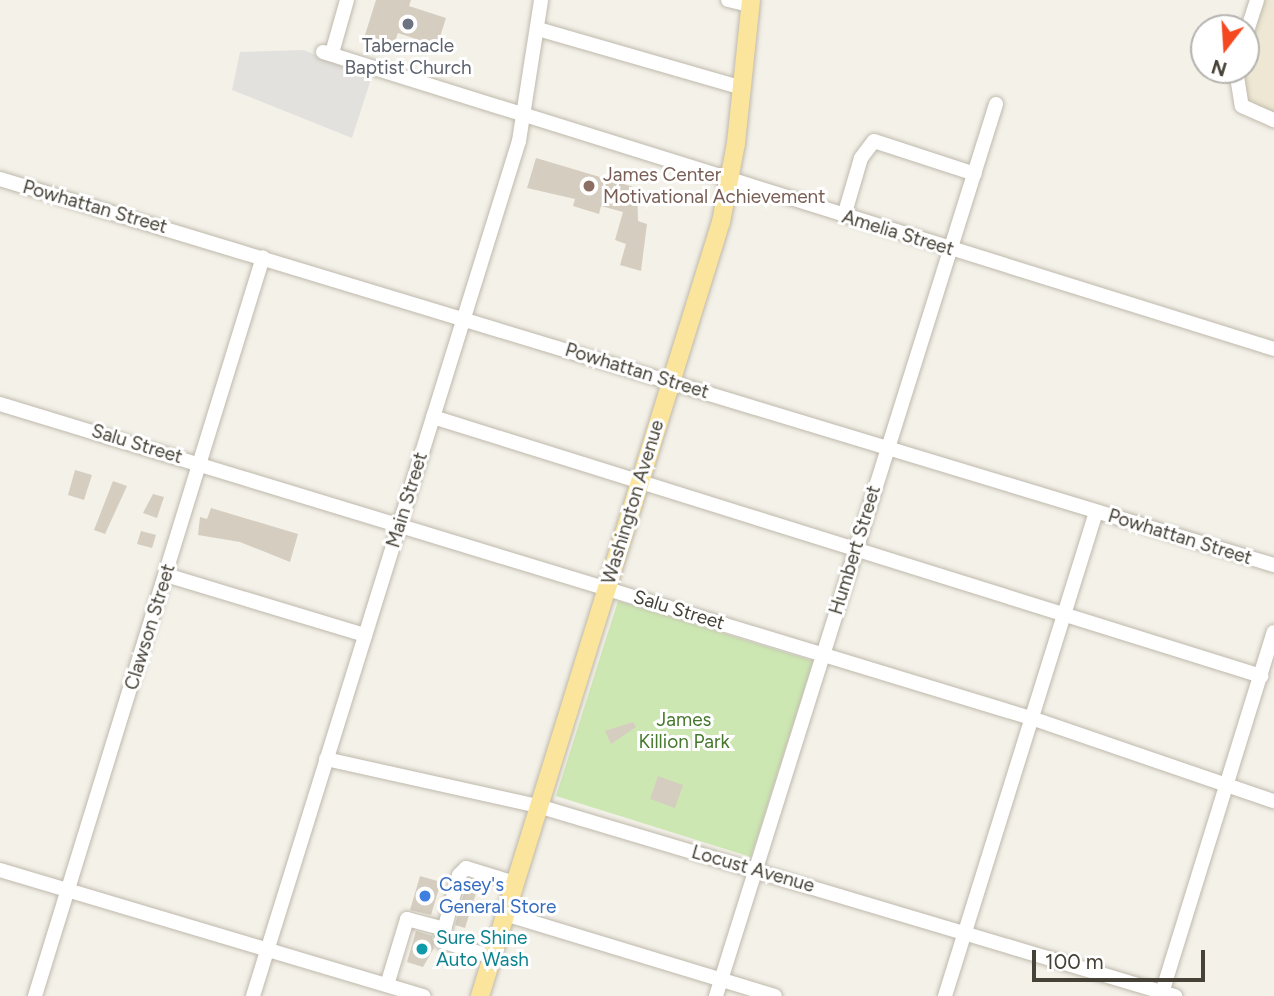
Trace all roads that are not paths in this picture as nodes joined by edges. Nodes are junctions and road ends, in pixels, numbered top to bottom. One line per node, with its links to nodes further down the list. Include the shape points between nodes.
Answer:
1 (347, 0): 9 (street, Amelia Street, via 328,52)
2 (541, 0): 5 (street, Main Street)
3 (728, 0): 4 (street)
4 (750, 3): 7 (main road, Washington Avenue)
5 (538, 29): 7 (street); 9 (street, Main Street)
6 (1237, 84): 10 (street, via 1239,102)
7 (743, 88): 13 (main road, Washington Avenue)
8 (996, 104): 11 (street, Humbert Street)
9 (525, 119): 13 (street, Amelia Street); 17 (street, Main Street)
10 (1274, 120)
11 (975, 174): 14 (street, via 874,141 860,158); 15 (street, Humbert Street)
12 (0, 179): 16 (street, Powhattan Street)
13 (730, 181): 14 (street, Amelia Street); 19 (main road, Washington Avenue)
14 (844, 216): 15 (street, Amelia Street)
15 (951, 249): 18 (street, Amelia Street); 22 (street, Humbert Street)
16 (263, 257): 17 (street, Powhattan Street); 23 (street, Clawson Street)
17 (464, 319): 19 (street, Powhattan Street); 21 (street, Main Street)
18 (1274, 349)
19 (671, 381): 22 (street, Powhattan Street); 24 (main road, Washington Avenue)
20 (0, 404): 23 (street, Salu Street)
21 (433, 417): 24 (street); 26 (street, Main Street)
22 (888, 446): 25 (street, Powhattan Street); 27 (street, Humbert Street)
23 (200, 464): 26 (street, Salu Street); 29 (street, Clawson Street)
24 (640, 480): 27 (street); 30 (main road, Washington Avenue)
25 (1096, 512): 28 (street, Powhattan Street); 31 (street)
26 (400, 525): 30 (street, Salu Street); 33 (street, Main Street)
27 (857, 545): 31 (street); 34 (street, Humbert Street)
28 (1274, 565)
29 (166, 575): 33 (street); 44 (street, Clawson Street)
30 (606, 588): 34 (street, Salu Street); 40 (main road, Washington Avenue)
31 (1065, 611): 35 (street); 36 (street)
32 (1274, 632): 35 (street)
33 (365, 635): 37 (street, Main Street)
34 (823, 654): 36 (street, Salu Street); 41 (street, Humbert Street)
35 (1261, 676): 38 (street)
36 (1031, 718): 38 (street, Salu Street); 47 (street)
37 (326, 759): 40 (street, Locust Avenue); 48 (street, Main Street)
38 (1228, 782): 39 (street, Salu Street); 52 (street)
39 (1274, 802)
40 (538, 806): 41 (street, Locust Avenue); 43 (main road, Washington Avenue)
41 (755, 869): 47 (street, Locust Avenue); 50 (street, Humbert Street)
42 (0, 870): 44 (street)
43 (515, 883): 45 (main road, Washington Avenue); 46 (street, via 466,868)
44 (69, 888): 48 (street); 53 (street, Clawson Street)
45 (505, 914): 49 (main road, Washington Avenue); 50 (street)
46 (445, 929): 49 (street, via 441,941); 51 (street, via 407,919)
47 (964, 932): 52 (street, Locust Avenue); 59 (street)
48 (267, 950): 51 (street); 54 (street, Main Street)
49 (492, 957): 56 (main road, Washington Avenue)
50 (721, 980): 57 (street, Humbert Street); 58 (street)
51 (387, 985): 55 (street)
52 (1166, 995)
53 (34, 996)
54 (253, 996)
55 (424, 996)
56 (480, 996)
57 (716, 996)
58 (775, 996)
59 (945, 996)

